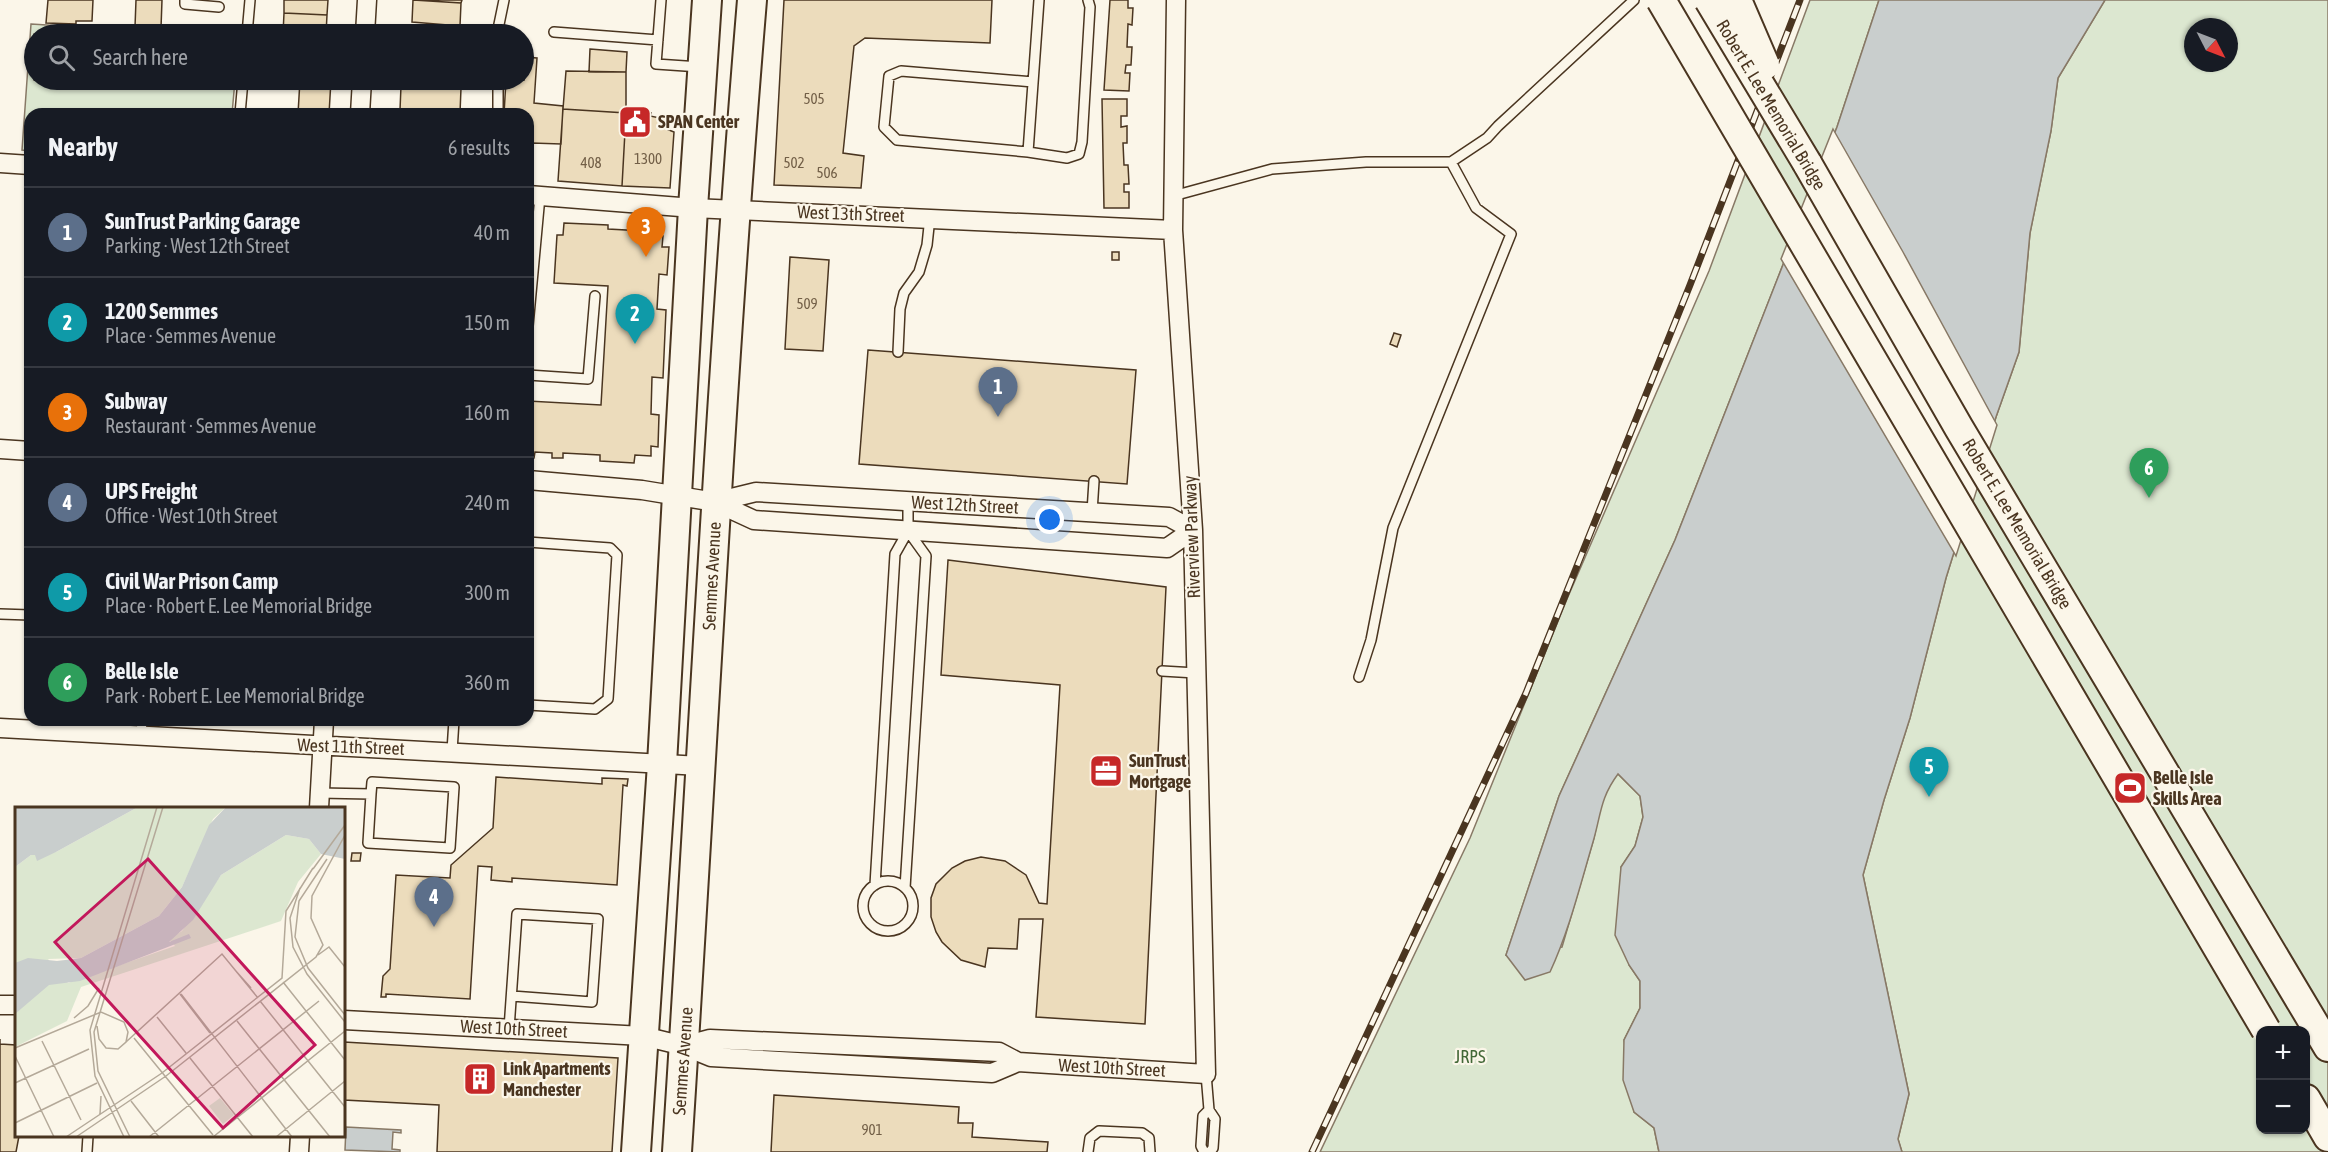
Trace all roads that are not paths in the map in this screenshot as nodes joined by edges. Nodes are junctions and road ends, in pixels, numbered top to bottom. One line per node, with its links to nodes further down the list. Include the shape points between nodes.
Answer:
1 (185, 0): 15 (lane, via 185,4)
2 (250, 0): 16 (lane)
3 (367, 0): 17 (street)
4 (504, 0): 18 (lane)
5 (661, 0): 20 (lane)
6 (707, 0): 21 (main road)
7 (752, 0): 37 (main road, Semmes Avenue)
8 (1039, 0): 22 (lane)
9 (1088, 0): 29 (lane, via 1079,154 1067,158)
10 (1176, 0): 35 (street, Riverview Parkway)
11 (1634, 0): 30 (lane, via 1487,138)
12 (1661, 0): 74 (main road, bridge)
13 (1708, 0): 31 (main road, Robert E. Lee Memorial Bridge, bridge)
14 (1737, 0): 31 (main road, bridge)
15 (219, 7)
16 (248, 24)
17 (366, 24)
18 (499, 24)
19 (554, 32): 20 (lane)
20 (658, 40): 21 (lane, via 656,64)
21 (703, 67): 36 (main road)
22 (1034, 82): 29 (lane); 29 (lane, via 901,71 889,76 884,127 897,140)
23 (242, 90): 26 (lane)
24 (361, 90): 27 (street)
25 (498, 90): 28 (lane)
26 (241, 108)
27 (360, 108)
28 (498, 108)
29 (1028, 152)
30 (1451, 162): 35 (lane, via 1366,162 1272,169); 58 (lane, via 1476,208 1511,234 1393,528 1371,640)
31 (1807, 163): 78 (main road, Robert E. Lee Memorial Bridge, via 1959,428)
32 (0, 164): 33 (street)
33 (24, 165)
34 (534, 196): 36 (street, West 13th Street)
35 (1173, 196): 39 (street, Riverview Parkway)
36 (693, 208): 37 (street, West 13th Street); 47 (main road)
37 (735, 210): 38 (street, West 13th Street); 49 (main road, Semmes Avenue)
38 (930, 217): 39 (street, West 13th Street); 41 (lane, via 919,272 904,293 900,309)
39 (1173, 230): 51 (street, Riverview Parkway)
40 (595, 296): 42 (lane, via 588,379)
41 (898, 352)
42 (534, 375)
43 (0, 449): 44 (street)
44 (24, 450)
45 (534, 481): 47 (street, West 12th Street)
46 (1094, 482): 50 (lane)
47 (676, 495): 49 (street, West 12th Street); 66 (main road)
48 (908, 501): 49 (street, West 12th Street, via 756,492); 50 (street, West 12th Street); 52 (lane)
49 (715, 502): 52 (street, West 12th Street, via 754,520); 67 (main road, Semmes Avenue)
50 (1092, 512): 51 (street, West 12th Street, via 1169,517)
51 (1193, 530): 52 (street, West 12th Street, via 1167,548); 57 (street, Riverview Parkway)
52 (908, 531): 70 (lane, via 895,554); 71 (lane, via 926,556)
53 (534, 542): 59 (lane, via 610,548 617,555 608,699 595,709)
54 (0, 614): 55 (lane)
55 (24, 615)
56 (1162, 671): 57 (lane)
57 (1197, 673): 79 (street, Riverview Parkway)
58 (1359, 677)
59 (534, 705)
60 (324, 726): 64 (street)
61 (454, 726): 65 (lane)
62 (0, 728): 63 (street, West 11th Street)
63 (142, 728): 64 (street, West 11th Street)
64 (322, 746): 65 (street, West 11th Street); 69 (street)
65 (452, 751): 66 (street, West 11th Street)
66 (662, 764): 67 (street, West 11th Street); 76 (main road)
67 (701, 766): 77 (main road, Semmes Avenue)
68 (371, 794): 68 (lane, via 368,843 450,848 454,787 372,782); 69 (lane)
69 (319, 801)
70 (875, 885): 71 (lane, via 888,881); 71 (lane, via 867,893 863,909 870,924 884,931 900,928 911,916 913,900)
71 (905, 888)
72 (512, 996): 72 (lane, via 517,914 598,919 592,1002); 75 (lane)
73 (345, 1020): 75 (street, West 10th Street)
74 (2264, 1026)
75 (509, 1029): 76 (street, West 10th Street)
76 (643, 1036): 77 (street, West 10th Street); 87 (main road)
77 (684, 1046): 79 (street, West 10th Street, via 711,1057 992,1073 1018,1062); 88 (main road, Semmes Avenue)
78 (2328, 1047)
79 (1206, 1074): 81 (lane)
80 (2310, 1106): 84 (main road)
81 (1209, 1110): 91 (lane, via 1203,1116); 92 (lane, via 1215,1119)
82 (88, 1137): 85 (lane)
83 (300, 1137): 86 (street)
84 (2328, 1137)
85 (87, 1152)
86 (299, 1152)
87 (636, 1152)
88 (677, 1152)
89 (1088, 1152): 90 (lane, via 1090,1138 1099,1131 1142,1133 1149,1138)
90 (1150, 1152)
91 (1204, 1152)
92 (1210, 1152)

